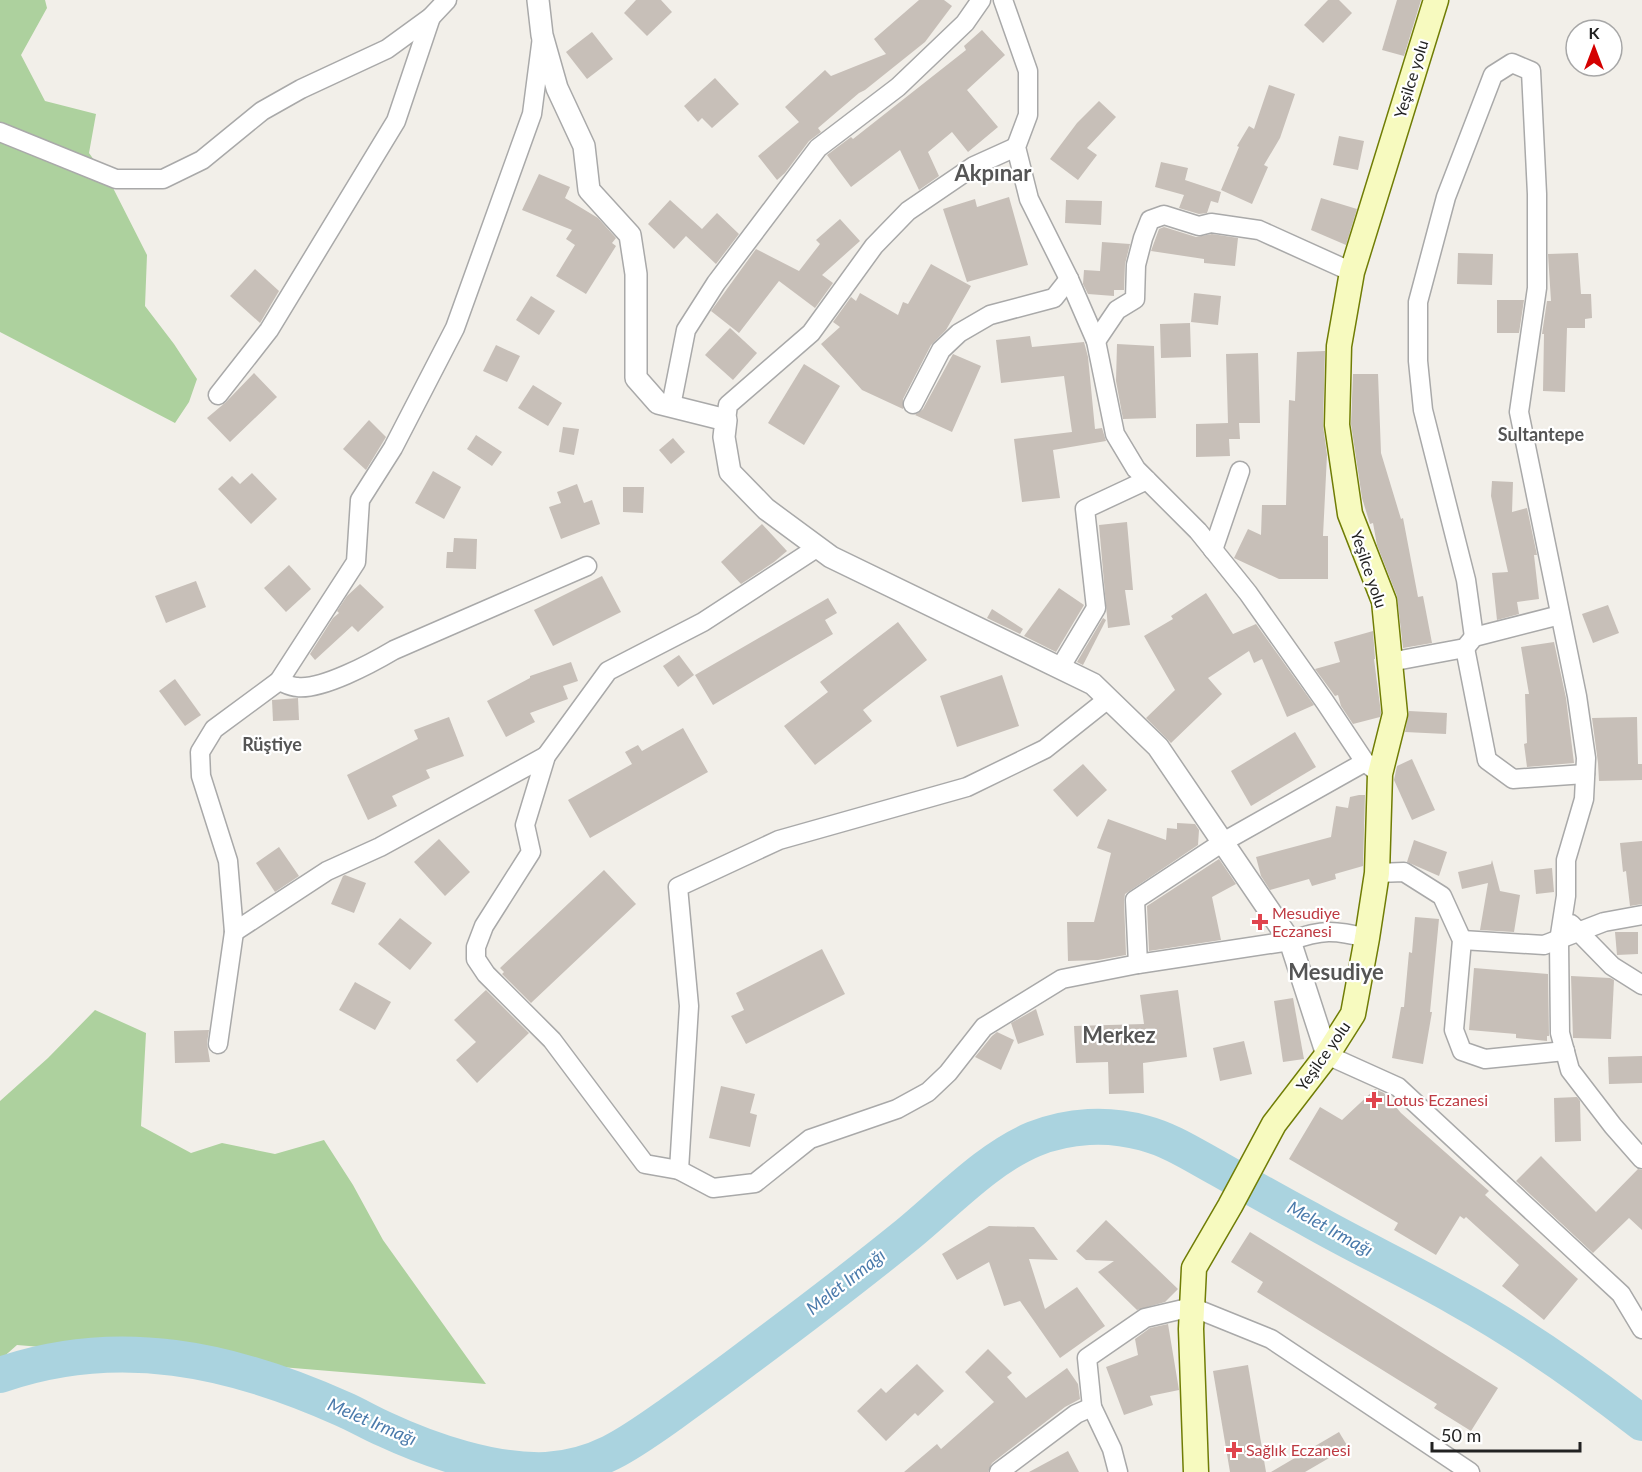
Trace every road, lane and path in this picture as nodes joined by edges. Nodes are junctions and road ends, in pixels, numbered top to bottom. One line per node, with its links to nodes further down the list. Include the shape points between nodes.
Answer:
1 (447, 0): 6 (street)
2 (538, 0): 7 (street)
3 (981, 0): 15 (street, via 965,23 898,87 818,148 716,283 686,330)
4 (1003, 0): 9 (street, via 1028,71 1028,115)
5 (1436, 0): 10 (main road, Yeşilce yolu)
6 (431, 17): 8 (street, via 387,49 262,111 202,160 163,179 116,179); 13 (street, via 396,122 269,330)
7 (542, 35): 15 (street, via 557,88 584,146 589,190 630,235 636,274 636,378 658,403); 26 (street, via 532,114 455,328 393,448 360,500 356,562)
8 (0, 132)
9 (1016, 147): 11 (street, via 1029,199); 16 (street, via 974,166 908,211 874,246 811,333 728,405)
10 (1352, 272): 12 (street, via 1259,230 1211,223 1199,226 1156,216 1150,220 1143,238 1134,299 1118,310); 24 (main road, Yeşilce yolu, via 1339,346 1336,425 1350,514 1384,601)
11 (1069, 279): 12 (street); 14 (street, via 1054,298 990,315 959,333 941,350)
12 (1096, 341): 18 (street, via 1115,434)
13 (218, 394)
14 (913, 404)
15 (671, 406): 16 (street)
16 (726, 420): 19 (street, via 724,437 730,472 766,509)
17 (1240, 471): 20 (street)
18 (1147, 480): 20 (street); 25 (street, via 1085,509 1096,608)
19 (818, 547): 25 (street, via 831,557); 28 (street, via 704,622 608,671)
20 (1213, 550): 29 (street)
21 (587, 566): 26 (street, via 394,650 355,671 296,688)
22 (1560, 615): 23 (street); 23 (street, via 1520,412 1537,288 1537,194 1531,71 1512,63 1493,75 1446,197 1419,302 1418,361 1423,410 1466,580); 30 (street, via 1577,696)
23 (1470, 642): 24 (street, via 1439,653); 30 (street, via 1487,760 1513,779)
24 (1390, 662): 29 (main road, Yeşilce yolu, via 1395,714)
25 (1060, 668): 27 (street, via 1093,684)
26 (279, 681): 36 (street, via 214,729 200,752 201,776 228,861)
27 (1108, 699): 31 (street, via 1158,747); 47 (street, via 1045,749 967,787 779,840 678,887 689,1006)
28 (546, 756): 36 (street, via 380,847 327,871); 47 (street, via 525,825 531,852 484,926 476,959 552,1040 645,1164)
29 (1372, 768): 31 (street); 32 (main road, Yeşilce yolu)
30 (1585, 774): 33 (street, via 1584,799 1566,860)
31 (1224, 842): 40 (street); 41 (street, via 1135,900)
32 (1377, 873): 37 (main road, Yeşilce yolu); 38 (street, via 1404,872 1442,896)
33 (1563, 915): 35 (street); 39 (street)
34 (1642, 915): 35 (street, via 1604,921)
35 (1579, 931): 39 (street); 42 (street, via 1612,966)
36 (234, 932): 43 (street)
37 (1367, 938): 40 (street, via 1338,931 1312,933); 45 (main road, Yeşilce yolu, via 1353,1014)
38 (1462, 940): 39 (street, via 1544,945); 44 (street, via 1454,1030 1462,1052 1485,1059)
39 (1559, 940): 44 (street, via 1560,1033)
40 (1290, 941): 41 (street); 45 (street)
41 (1138, 964): 47 (street, via 1062,979 984,1028 928,1092 897,1109 810,1139 754,1183 713,1188)
42 (1642, 985)
43 (218, 1044)
44 (1565, 1052): 46 (street, via 1570,1070)
45 (1327, 1055): 48 (main road, Yeşilce yolu, via 1274,1124 1194,1268); 49 (street, via 1398,1087 1622,1294)
46 (1642, 1159)
47 (679, 1170)
48 (1192, 1307): 50 (street, via 1144,1318 1087,1358); 53 (main road, Yeşilce yolu); 54 (street, via 1271,1339)
49 (1642, 1329)
50 (1092, 1407): 51 (street, via 1076,1414); 52 (street)
51 (999, 1472)
52 (1118, 1472)
53 (1196, 1472)
54 (1470, 1472)

